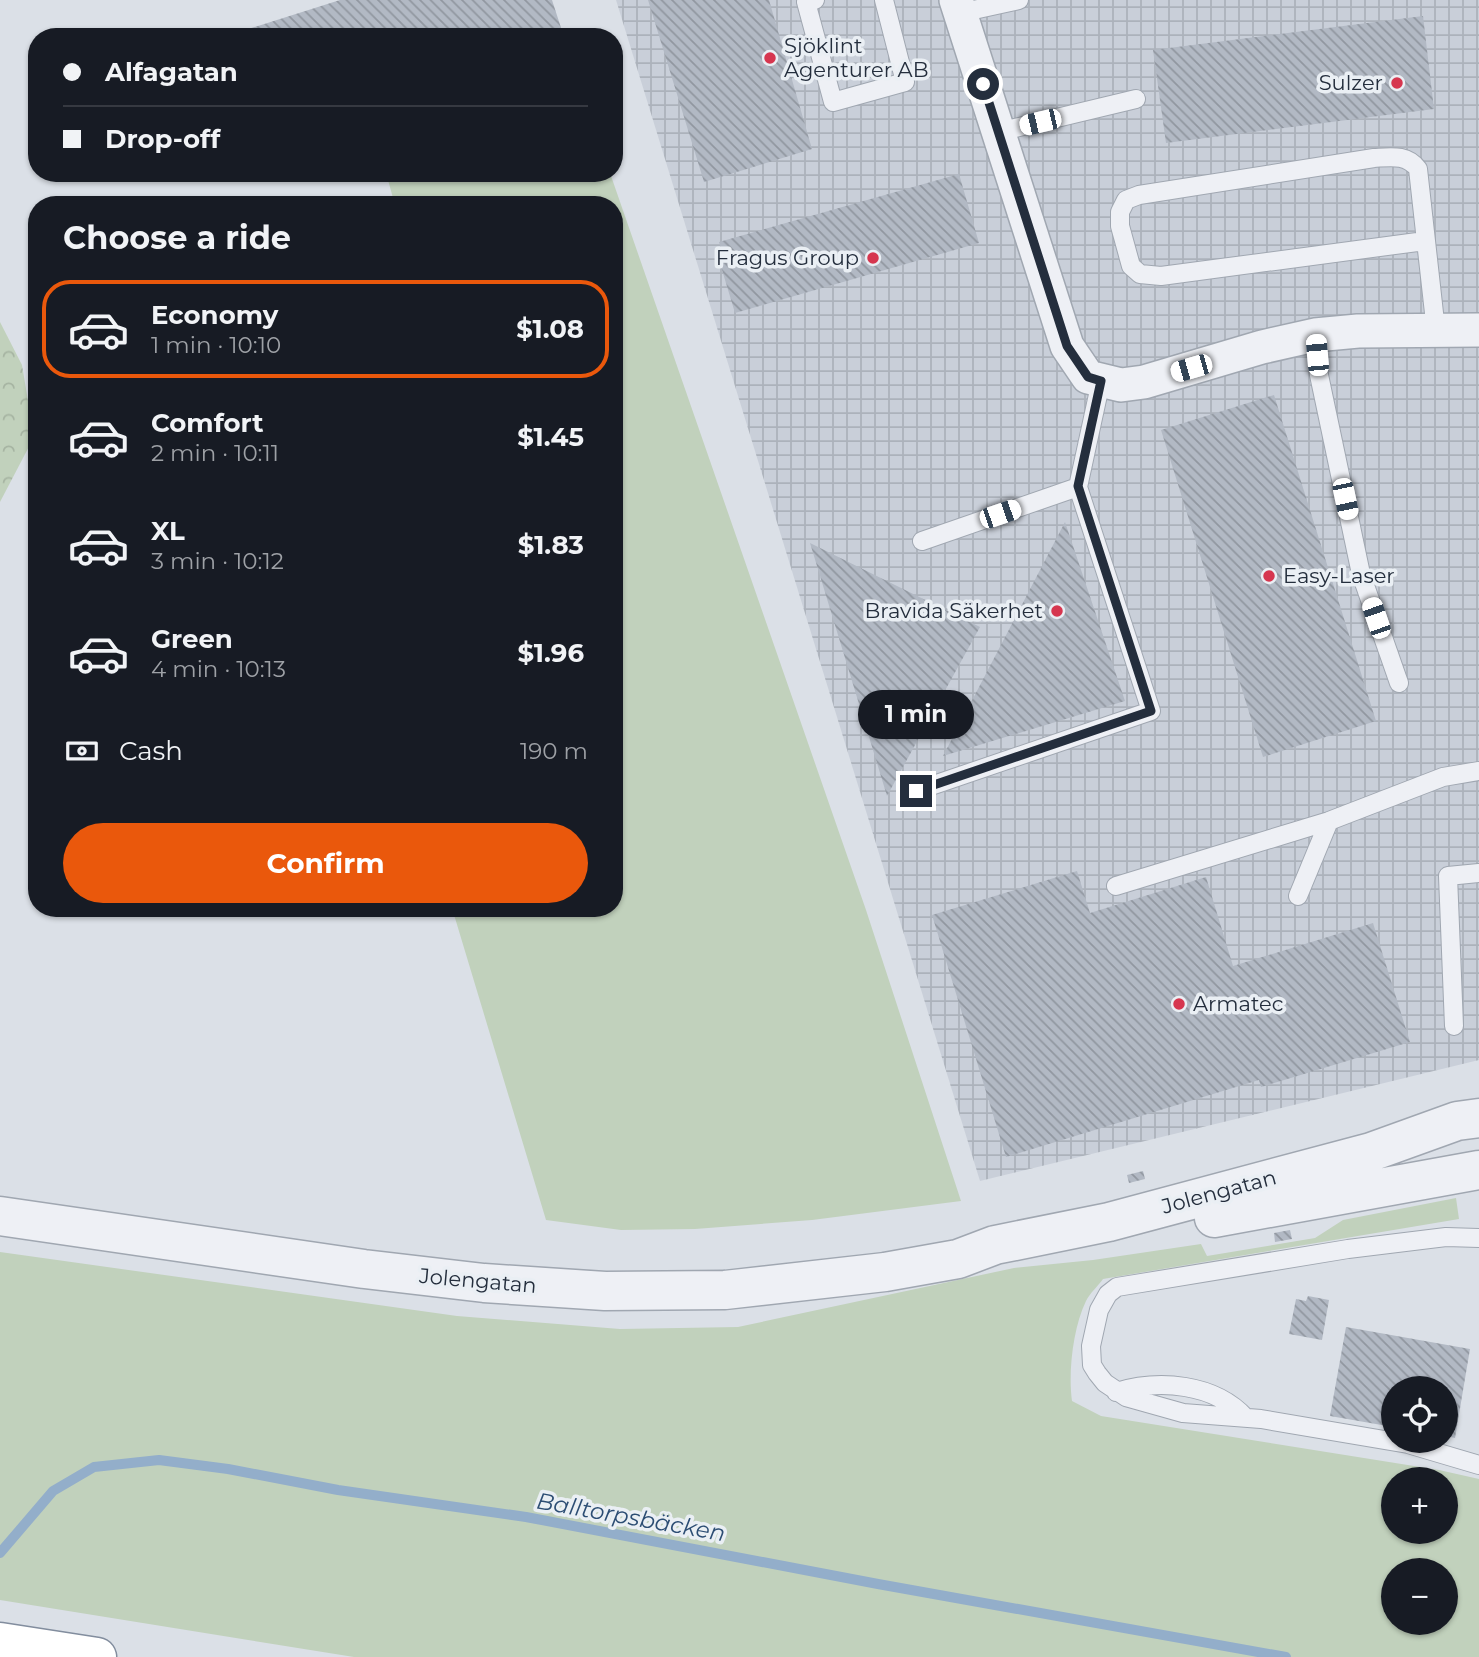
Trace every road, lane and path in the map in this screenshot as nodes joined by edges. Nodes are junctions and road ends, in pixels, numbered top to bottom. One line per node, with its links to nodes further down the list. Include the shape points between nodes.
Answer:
1 (815, 0): 2 (lane, via 806,2 834,102 905,82)
2 (884, 0)
3 (1019, 0): 4 (lane)
4 (958, 6): 6 (street)
5 (1136, 99): 6 (lane)
6 (998, 132): 11 (street, via 1067,346 1088,377)
7 (1425, 241): 7 (lane, via 1418,169 1399,157 1139,195 1126,200 1120,212 1130,266 1140,274 1161,276); 9 (lane)
8 (1479, 330): 9 (street)
9 (1436, 331): 10 (street)
10 (1315, 335): 11 (street, via 1144,382); 14 (lane, via 1319,375 1361,574)
11 (1101, 381): 12 (lane)
12 (1078, 486): 13 (lane); 16 (lane, via 1151,711)
13 (922, 541)
14 (1399, 683)
15 (1479, 771): 17 (lane, via 1443,777)
16 (916, 791)
17 (1329, 821): 19 (lane); 20 (lane)
18 (1479, 873): 21 (lane, via 1448,876)
19 (1116, 886)
20 (1298, 896)
21 (1454, 1026)
22 (1479, 1118): 26 (street, Jolengatan, via 1457,1121 1358,1155 1109,1222 995,1245)
23 (1479, 1170): 26 (street, Jolengatan, via 1280,1205 998,1264)
24 (0, 1216): 26 (street, Jolengatan, via 364,1269 605,1291 783,1285)
25 (1479, 1238): 27 (lane, via 1446,1237 1348,1249 1117,1287 1099,1310 1091,1346 1097,1373)
26 (958, 1259)
27 (1116, 1392): 28 (lane, via 1183,1413); 28 (lane, via 1152,1384 1192,1388 1223,1400)
28 (1246, 1418): 29 (lane, via 1408,1444)
29 (1479, 1465)
30 (0, 1642): 31 (highway)
31 (97, 1657)

